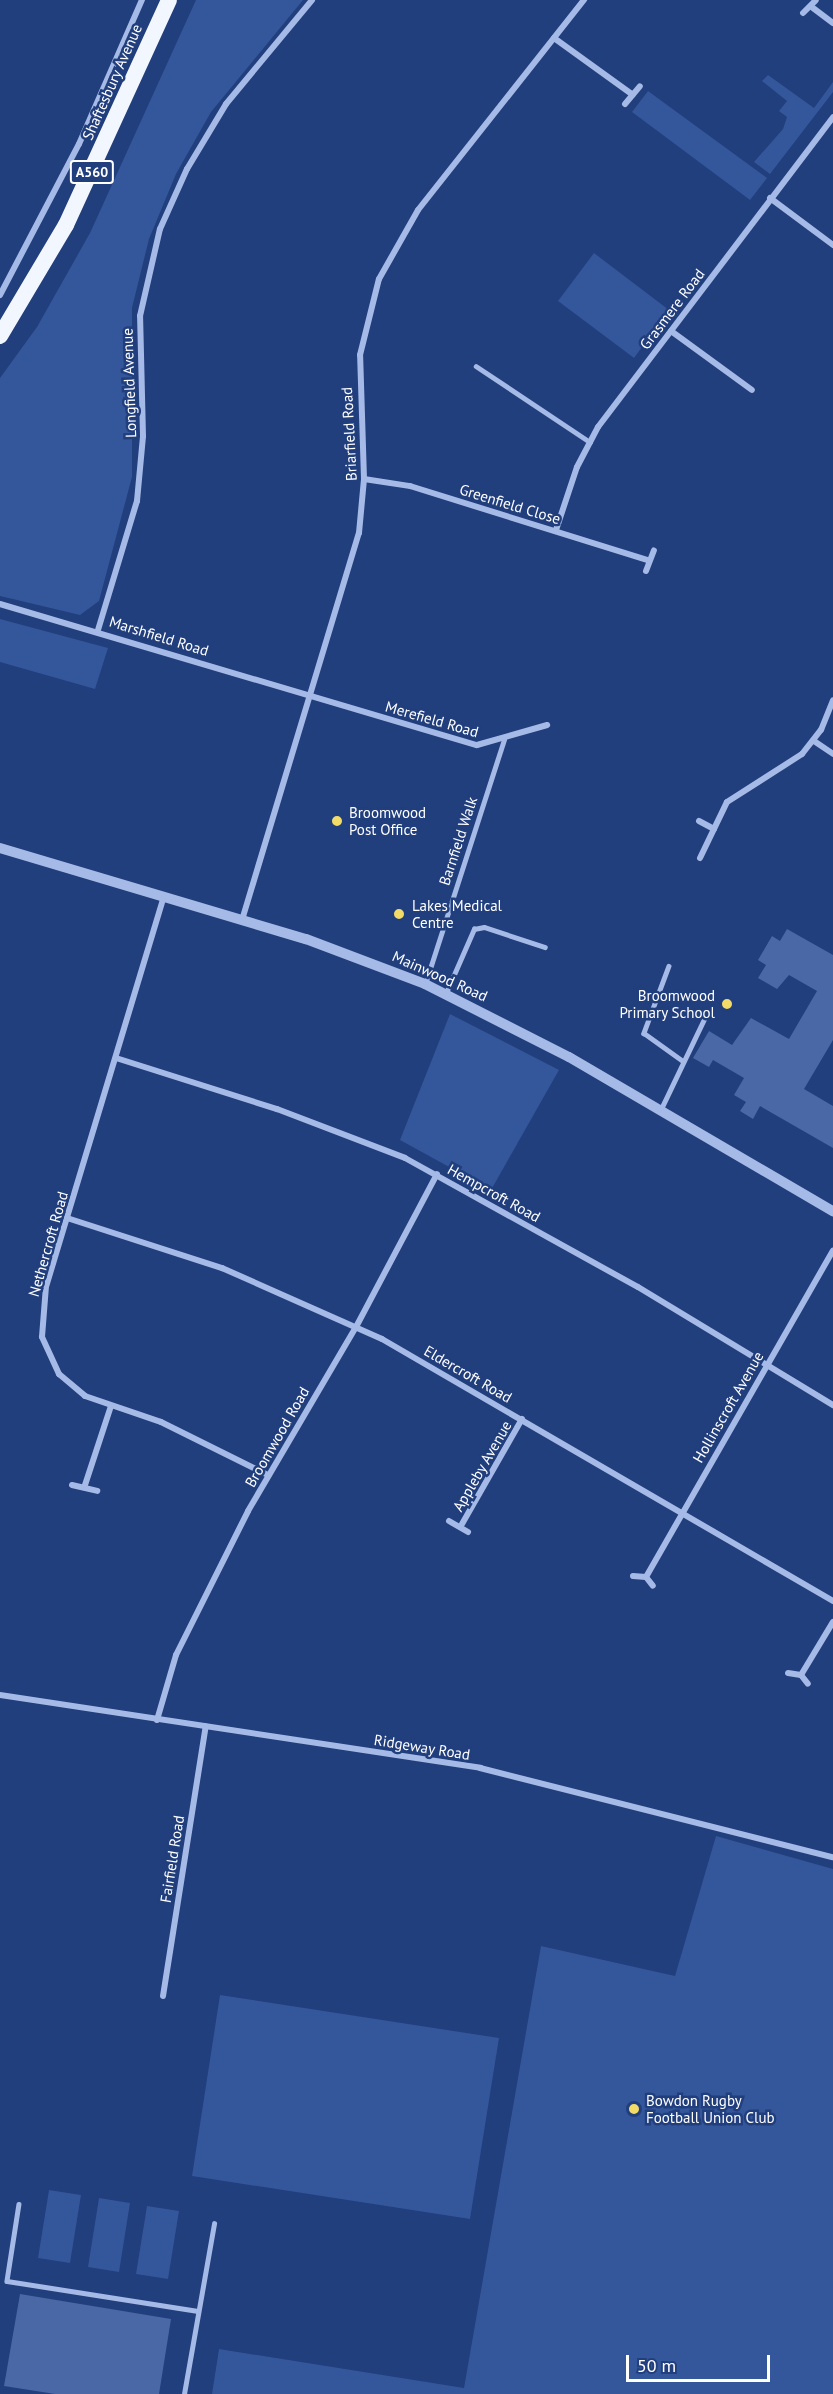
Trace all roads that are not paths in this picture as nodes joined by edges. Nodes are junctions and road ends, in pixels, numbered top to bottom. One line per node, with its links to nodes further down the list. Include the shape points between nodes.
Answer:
1 (142, 0): 16 (street, Shaftesbury Avenue, via 79,144)
2 (169, 0): 18 (highway, Shaftesbury Avenue / A560, via 66,225)
3 (312, 0): 28 (street, Longfield Avenue, via 226,104 195,153 160,229 140,316 143,436 136,501)
4 (584, 0): 9 (street, Briarfield Road)
5 (816, 0): 6 (street)
6 (813, 8): 7 (street); 8 (street)
7 (803, 13)
8 (833, 23)
9 (554, 38): 11 (street); 22 (street, Briarfield Road, via 413,218 379,279 360,365)
10 (640, 86): 11 (street)
11 (633, 95): 12 (street)
12 (625, 104)
13 (833, 117): 14 (street, Grasmere Road)
14 (770, 198): 15 (street); 17 (street, Grasmere Road)
15 (833, 245)
16 (0, 295)
17 (671, 331): 20 (street); 21 (street, Grasmere Road)
18 (0, 336)
19 (476, 366): 21 (lane)
20 (752, 390)
21 (590, 442): 23 (street, Grasmere Road)
22 (364, 479): 23 (street, Greenfield Close, via 410,486); 29 (street, Briarfield Road, via 356,547)
23 (556, 530): 25 (street, Greenfield Close)
24 (654, 550): 25 (street)
25 (648, 560): 26 (street)
26 (646, 571)
27 (0, 604): 28 (street, Marshfield Road)
28 (98, 630): 29 (street, Marshfield Road)
29 (311, 695): 32 (street, Merefield Road, via 477,745); 40 (street, Briarfield Road)
30 (833, 700): 33 (street)
31 (547, 725): 32 (street, Merefield Road)
32 (504, 739): 43 (street, Barnfield Walk)
33 (814, 741): 34 (street); 36 (street, via 790,763 732,796)
34 (833, 754)
35 (699, 821): 36 (street)
36 (714, 829): 38 (street)
37 (0, 848): 39 (street, Mainwood Road)
38 (700, 858)
39 (164, 897): 40 (street, Mainwood Road); 46 (street, Nethercroft Road)
40 (242, 921): 43 (street, Mainwood Road)
41 (545, 947): 44 (lane, via 484,927 474,929)
42 (669, 966): 47 (lane, via 644,1033)
43 (425, 984): 44 (street, Mainwood Road)
44 (446, 993): 48 (street, Mainwood Road)
45 (708, 1011): 47 (lane)
46 (116, 1058): 49 (street, Hempcroft Road, via 336,1130); 51 (street, Nethercroft Road)
47 (683, 1061): 48 (lane)
48 (660, 1111): 50 (street, Mainwood Road)
49 (437, 1174): 53 (street, Broomwood Road); 54 (street, Hempcroft Road, via 638,1287)
50 (833, 1211)
51 (67, 1218): 53 (street, Eldercroft Road, via 222,1268); 56 (street, Nethercroft Road, via 43,1299 42,1337 67,1383)
52 (833, 1251): 54 (street, Hollinscroft Avenue)
53 (356, 1327): 57 (street, Eldercroft Road); 58 (street, Broomwood Road)
54 (765, 1366): 55 (street, Hempcroft Road); 62 (street, Hollinscroft Avenue)
55 (833, 1405)
56 (111, 1406): 58 (street, Nethercroft Road, via 161,1422); 60 (street)
57 (522, 1419): 62 (street, Eldercroft Road); 64 (street, Appleby Avenue)
58 (268, 1475): 75 (street, Broomwood Road, via 176,1655)
59 (72, 1485): 60 (street)
60 (85, 1485): 61 (street)
61 (97, 1491)
62 (681, 1512): 67 (street, Hollinscroft Avenue); 69 (street, Eldercroft Road)
63 (449, 1521): 64 (street, Appleby Avenue)
64 (462, 1524): 65 (street, Appleby Avenue)
65 (468, 1532)
66 (633, 1576): 67 (street)
67 (646, 1577): 68 (street)
68 (653, 1586)
69 (833, 1601)
70 (833, 1622): 72 (street)
71 (788, 1673): 72 (street)
72 (801, 1675): 73 (street)
73 (808, 1684)
74 (0, 1695): 75 (street, Ridgeway Road)
75 (157, 1720): 76 (street, Ridgeway Road)
76 (206, 1726): 77 (street, Ridgeway Road, via 508,1774); 78 (street, Fairfield Road)
77 (833, 1857)
78 (163, 1996)
79 (19, 2204): 81 (lane, via 7,2281)
80 (214, 2224): 81 (lane)
81 (198, 2311): 82 (lane)
82 (184, 2394)

